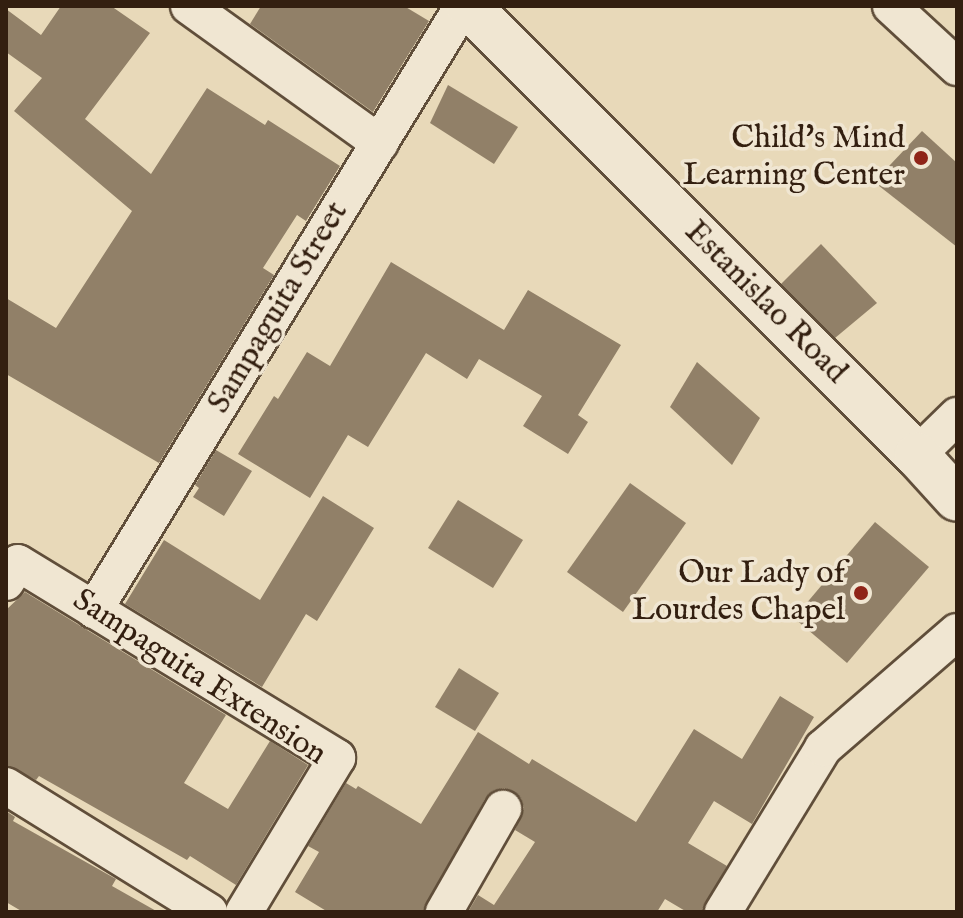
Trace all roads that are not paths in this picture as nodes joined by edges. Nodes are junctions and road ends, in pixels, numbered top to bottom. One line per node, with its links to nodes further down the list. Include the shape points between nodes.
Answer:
1 (189, 6): 5 (street)
2 (466, 6): 5 (street, Sampaguita Street); 7 (street, Estanislao Road)
3 (891, 6): 4 (street)
4 (957, 67)
5 (380, 143): 10 (street, Sampaguita Street)
6 (957, 416): 7 (street)
7 (917, 455): 8 (street, Estanislao Road)
8 (957, 499)
9 (6, 582): 10 (street, Sampaguita Extension, via 18,563)
10 (94, 610): 15 (street, Sampaguita Extension, via 337,758)
11 (957, 632): 17 (street, via 823,748)
12 (6, 786): 14 (street)
13 (503, 809): 16 (street)
14 (209, 912)
15 (244, 912)
16 (444, 912)
17 (723, 912)

